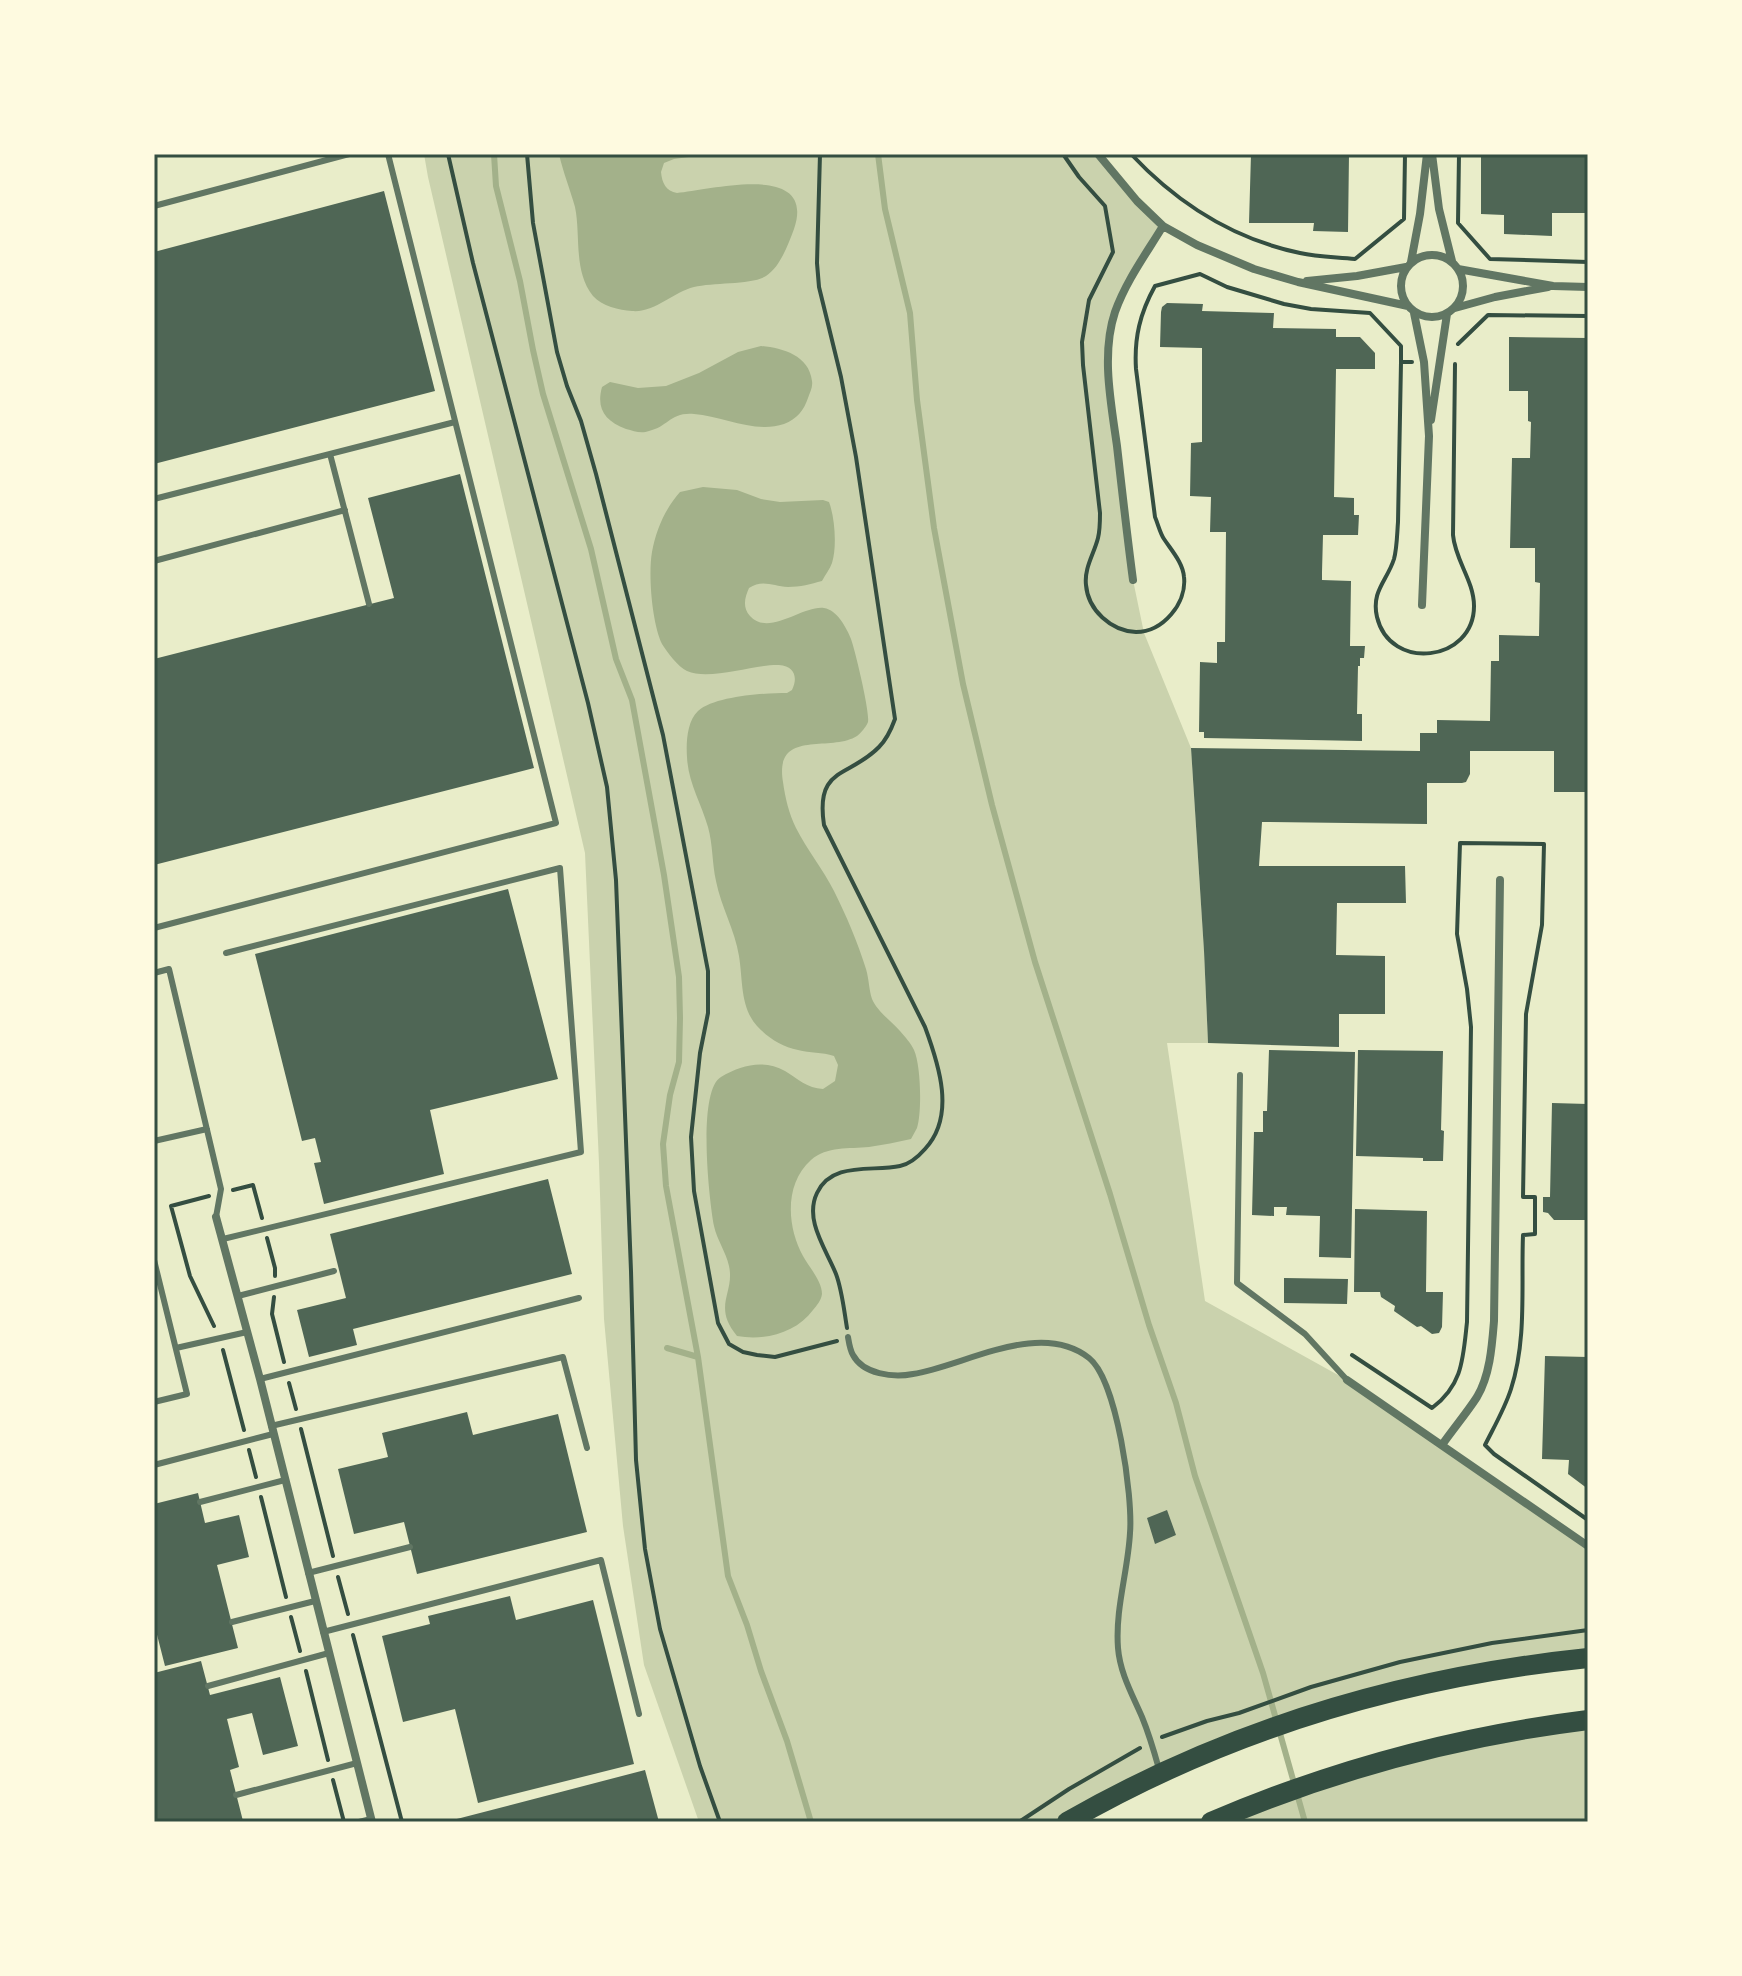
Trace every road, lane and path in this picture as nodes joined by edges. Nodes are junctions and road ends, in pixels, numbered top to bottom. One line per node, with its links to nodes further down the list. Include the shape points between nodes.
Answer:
1 (349, 154): 12 (lane)
2 (388, 154): 29 (lane)
3 (448, 154): 92 (path, via 607,787 616,880 636,1460 645,1549 660,1629)
4 (527, 154): 56 (path, via 533,223 557,352 596,474 663,735 708,971 708,1013 691,1137 694,1191 718,1323 729,1344 775,1357)
5 (820, 154): 56 (path, via 819,287 856,457 895,719 877,750 835,776 822,807 824,825 925,1027 943,1105 939,1126 917,1158 902,1166 838,1172 816,1194 817,1233 837,1276)
6 (1063, 154): 17 (path, via 1105,206 1113,252)
7 (1098, 154): 13 (street)
8 (1131, 154): 9 (path, via 1178,198 1245,237 1304,254 1355,259 1404,219)
9 (1405, 154)
10 (1430, 154): 14 (street); 16 (street)
11 (1459, 154): 15 (path, via 1458,223 1490,259)
12 (154, 206)
13 (1163, 226): 19 (street, via 1254,269); 35 (street, via 1124,291 1109,340)
14 (1452, 261): 16 (street, via 1433,255); 18 (street)
15 (1588, 262)
16 (1408, 265): 19 (street); 24 (street, via 1401,281)
17 (1105, 267)
18 (1458, 269): 20 (street); 23 (street, via 1463,288)
19 (1298, 282): 24 (street)
20 (1553, 286): 21 (street); 23 (street)
21 (1588, 287)
22 (1151, 293): 28 (path, via 1155,286 1200,274 1284,304 1370,313 1401,346)
23 (1455, 308): 25 (street)
24 (1411, 310): 25 (street, via 1432,318); 30 (street, via 1424,362)
25 (1447, 314): 30 (street)
26 (1488, 315): 27 (path)
27 (1588, 316)
28 (1401, 362)
29 (455, 422): 31 (lane); 39 (lane, via 556,823)
30 (1429, 436): 37 (street)
31 (330, 454): 32 (lane); 33 (lane)
32 (154, 499)
33 (345, 510): 34 (lane); 36 (lane)
34 (154, 561)
35 (1133, 580)
36 (369, 604)
37 (1422, 605)
38 (1500, 880): 65 (street, via 1492,1349 1478,1395)
39 (154, 928)
40 (226, 953): 48 (lane, via 560,868 581,1152)
41 (154, 973): 43 (lane, via 169,969)
42 (1240, 1075): 61 (lane, via 1237,1283 1305,1334)
43 (207, 1129): 44 (lane); 45 (lane)
44 (154, 1141)
45 (221, 1193): 46 (path); 47 (lane); 48 (path, via 253,1185)
46 (208, 1197)
47 (216, 1217): 49 (street)
48 (265, 1229): 49 (lane); 52 (path)
49 (223, 1239): 53 (street)
50 (154, 1260): 57 (lane)
51 (334, 1271): 52 (lane)
52 (275, 1286): 53 (lane); 59 (path, via 272,1314)
53 (238, 1296): 55 (street)
54 (579, 1298): 59 (lane)
55 (247, 1332): 57 (lane); 60 (street)
56 (848, 1337): 85 (lane, via 859,1364 891,1376 1046,1343 1077,1351 1101,1372 1129,1488 1130,1539 1118,1623 1120,1662)
57 (176, 1348): 62 (lane, via 187,1394)
58 (1352, 1355): 70 (path, via 1432,1408 1446,1398 1460,1371 1467,1322 1471,1027 1457,934 1460,843 1544,844 1541,936 1525,1022 1523,1197 1535,1197 1535,1234 1523,1235 1515,1375 1485,1445)
59 (286, 1372): 60 (lane); 63 (path)
60 (260, 1379): 64 (street)
61 (1347, 1380): 65 (street)
62 (154, 1402)
63 (298, 1419): 64 (lane); 66 (lane, via 563,1357); 73 (path)
64 (272, 1430): 67 (lane); 68 (street)
65 (1442, 1445): 71 (street)
66 (587, 1448)
67 (154, 1465)
68 (285, 1480): 69 (lane); 74 (street)
69 (200, 1502)
70 (1588, 1520)
71 (1586, 1546)
72 (410, 1547): 73 (lane)
73 (335, 1566): 74 (lane); 77 (path)
74 (308, 1573): 75 (street)
75 (315, 1601): 76 (lane); 79 (street)
76 (232, 1622)
77 (351, 1625): 79 (lane); 83 (lane, via 601,1560); 91 (path)
78 (1588, 1630): 85 (path, via 1492,1643 1371,1669)
79 (323, 1632): 80 (street)
80 (329, 1653): 82 (lane); 86 (street)
81 (1588, 1658): 87 (highway, via 1463,1675 1341,1704)
82 (208, 1686)
83 (639, 1714)
84 (1588, 1720): 95 (highway, via 1440,1747 1284,1793)
85 (1152, 1741): 87 (lane); 93 (path)
86 (357, 1763): 88 (lane); 89 (street)
87 (1160, 1772): 94 (highway)
88 (236, 1795)
89 (371, 1820): 90 (lane)
90 (359, 1822)
91 (402, 1822)
92 (720, 1822)
93 (1019, 1822)
94 (1067, 1822)
95 (1211, 1822)

